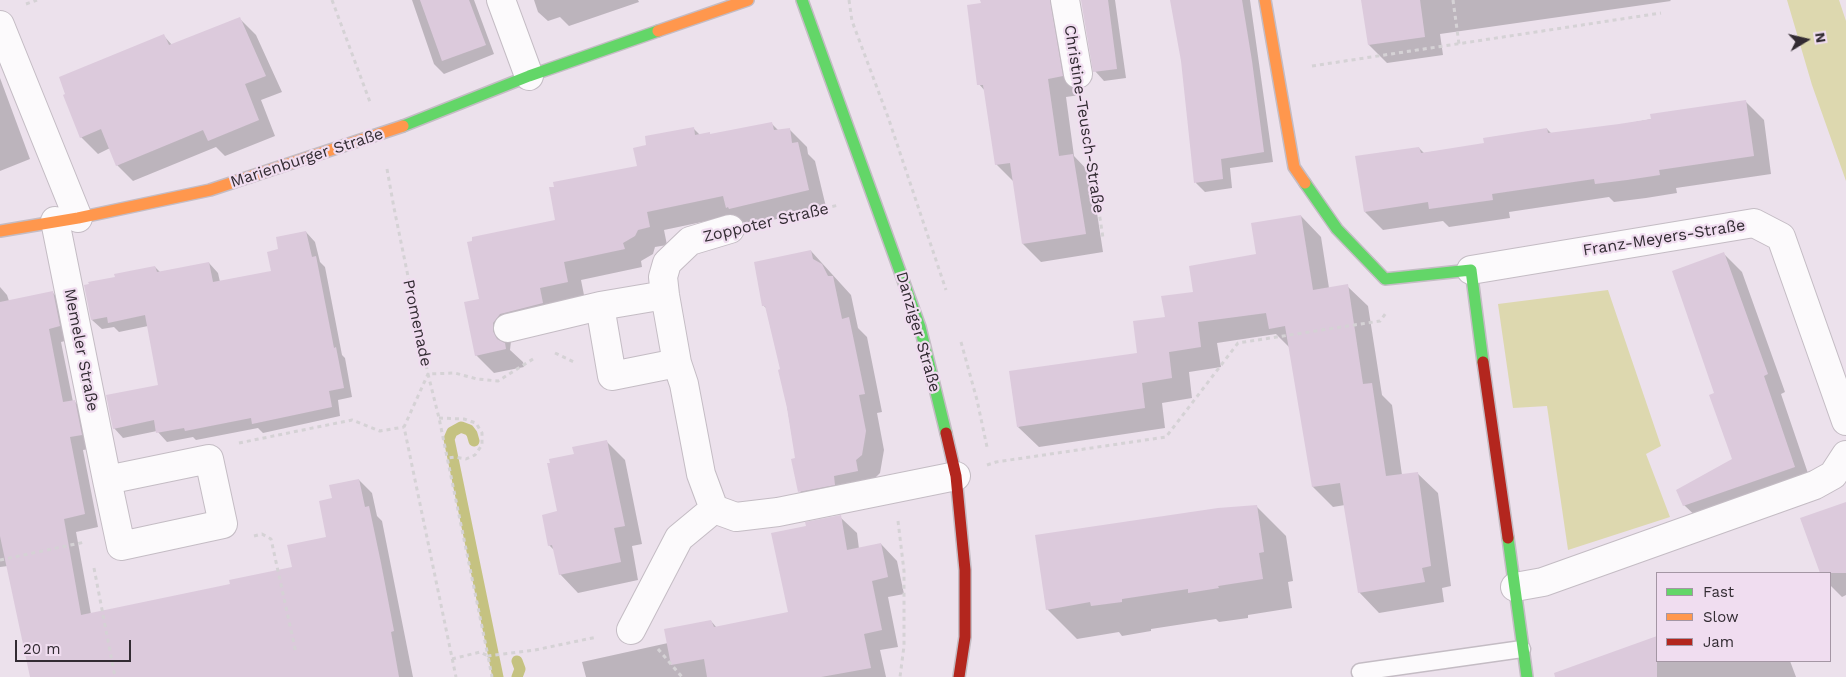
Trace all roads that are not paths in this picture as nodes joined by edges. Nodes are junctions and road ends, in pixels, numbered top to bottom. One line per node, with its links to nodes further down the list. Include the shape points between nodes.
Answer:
1 (501, 0): 8 (street)
2 (748, 0): 8 (street, Marienburger Straße)
3 (802, 0): 19 (street, Danziger Straße, via 920,327)
4 (1065, 0): 7 (street, Christine-Teusch-Straße)
5 (1265, 0): 12 (street, Franz-Meyers-Straße, via 1294,167 1338,229 1385,279)
6 (0, 25): 9 (street)
7 (1078, 74)
8 (529, 76): 9 (street, Marienburger Straße, via 382,134 210,190)
9 (67, 219): 11 (street, Marienburger Straße); 20 (street, Memeler Straße)
10 (730, 229): 13 (street, Zoppoter Straße, via 690,241 667,263 663,277)
11 (0, 231)
12 (1471, 270): 17 (street, Franz-Meyers-Straße, via 1754,223 1782,238); 22 (street)
13 (665, 295): 14 (street); 16 (street, Zoppoter Straße)
14 (600, 306): 15 (street); 16 (street, via 612,376)
15 (508, 328)
16 (677, 363): 21 (street, Zoppoter Straße, via 701,474)
17 (1846, 420)
18 (1846, 455): 22 (street, via 1834,475 1816,485 1543,582)
19 (956, 476): 21 (street, via 778,512 736,517); 26 (street, Danziger Straße, via 965,570 965,637)
20 (107, 480): 20 (street, Memeler Straße, via 121,546 223,524 209,459)
21 (714, 509): 23 (street, via 679,538)
22 (1515, 588): 24 (street)
23 (631, 630)
24 (1522, 649): 25 (lane); 27 (street)
25 (1360, 672)
26 (959, 677)
27 (1527, 677)

